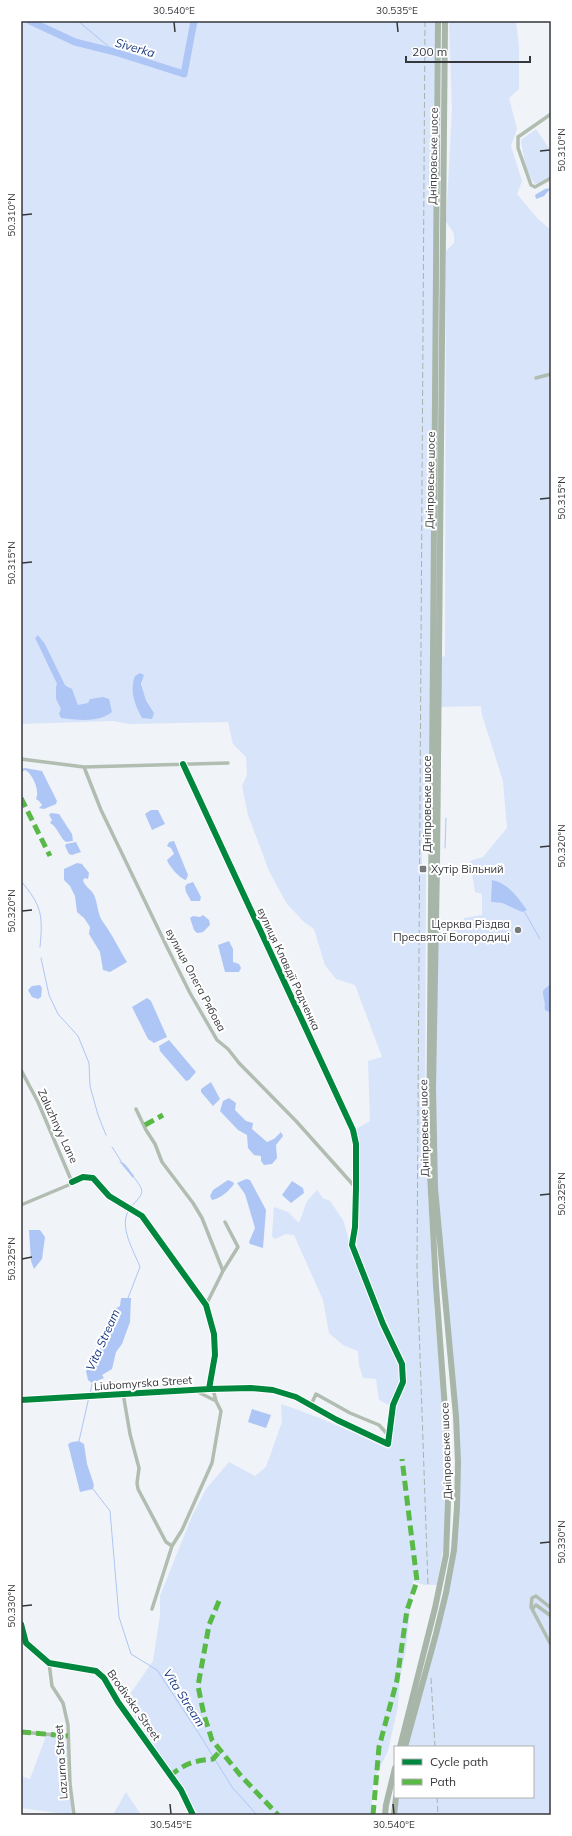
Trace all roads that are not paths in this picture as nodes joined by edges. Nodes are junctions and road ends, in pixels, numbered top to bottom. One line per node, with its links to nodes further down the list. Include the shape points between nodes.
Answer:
1 (438, 21): 36 (main road, Дніпровське шосе, via 429,1156 445,1400 448,1502 446,1555)
2 (445, 21): 37 (main road, Дніпровське шосе, via 433,1088 435,1188 456,1416 458,1507 446,1593)
3 (551, 114): 4 (street, via 518,137 518,148 531,185 535,187)
4 (551, 178)
5 (551, 374): 6 (street)
6 (536, 378)
7 (21, 759): 10 (street)
8 (228, 763): 9 (street)
9 (183, 764): 10 (street); 14 (street, вулиця Клавдії Радченка, via 353,1130 356,1144)
10 (84, 767): 14 (street, вулиця Олега Рябова, via 101,810 167,947 193,1000 217,1040)
11 (21, 1070): 13 (street, Zaluzhnyy Lane, via 38,1102)
12 (136, 1109): 17 (street, via 162,1162 202,1218)
13 (72, 1182): 15 (street); 18 (street, via 83,1177 93,1178 109,1196 142,1216)
14 (356, 1188): 25 (street, вулиця Клавдії Радченка, via 352,1245 383,1324 402,1364 403,1382 393,1405)
15 (21, 1205)
16 (225, 1222): 17 (street, via 238,1247)
17 (223, 1271): 18 (street)
18 (206, 1305): 20 (street, via 214,1334 215,1355)
19 (193, 1389): 20 (street, Liubomyrska Street); 21 (street, Liubomyrska Street); 23 (street)
20 (211, 1389): 23 (street); 24 (street, Liubomyrska Street, via 272,1390 296,1397)
21 (123, 1394): 22 (street, Liubomyrska Street); 26 (street, Liubomyrska Street, via 139,1468 138,1489 166,1542)
22 (21, 1400)
23 (216, 1402): 26 (street, via 221,1411 212,1463 182,1530)
24 (311, 1405): 25 (street, Liubomyrska Street, via 388,1444); 25 (street, via 316,1394 350,1413 379,1425)
25 (389, 1436)
26 (172, 1546): 28 (street)
27 (551, 1608): 29 (street, via 536,1596 532,1598)
28 (152, 1609)
29 (532, 1609): 30 (street, via 536,1604); 32 (street)
30 (551, 1616)
31 (21, 1624): 33 (street, via 26,1643)
32 (551, 1645)
33 (49, 1663): 35 (street, Lazurna Street, via 52,1686 66,1711); 41 (street, Brodivska Street, via 96,1671 101,1675 181,1790)
34 (21, 1732): 35 (street)
35 (68, 1736): 40 (street, Lazurna Street)
36 (400, 1746)
37 (405, 1746)
38 (394, 1772): 42 (main road)
39 (396, 1798): 43 (main road)
40 (74, 1815)
41 (193, 1815)
42 (385, 1815)
43 (394, 1815)

